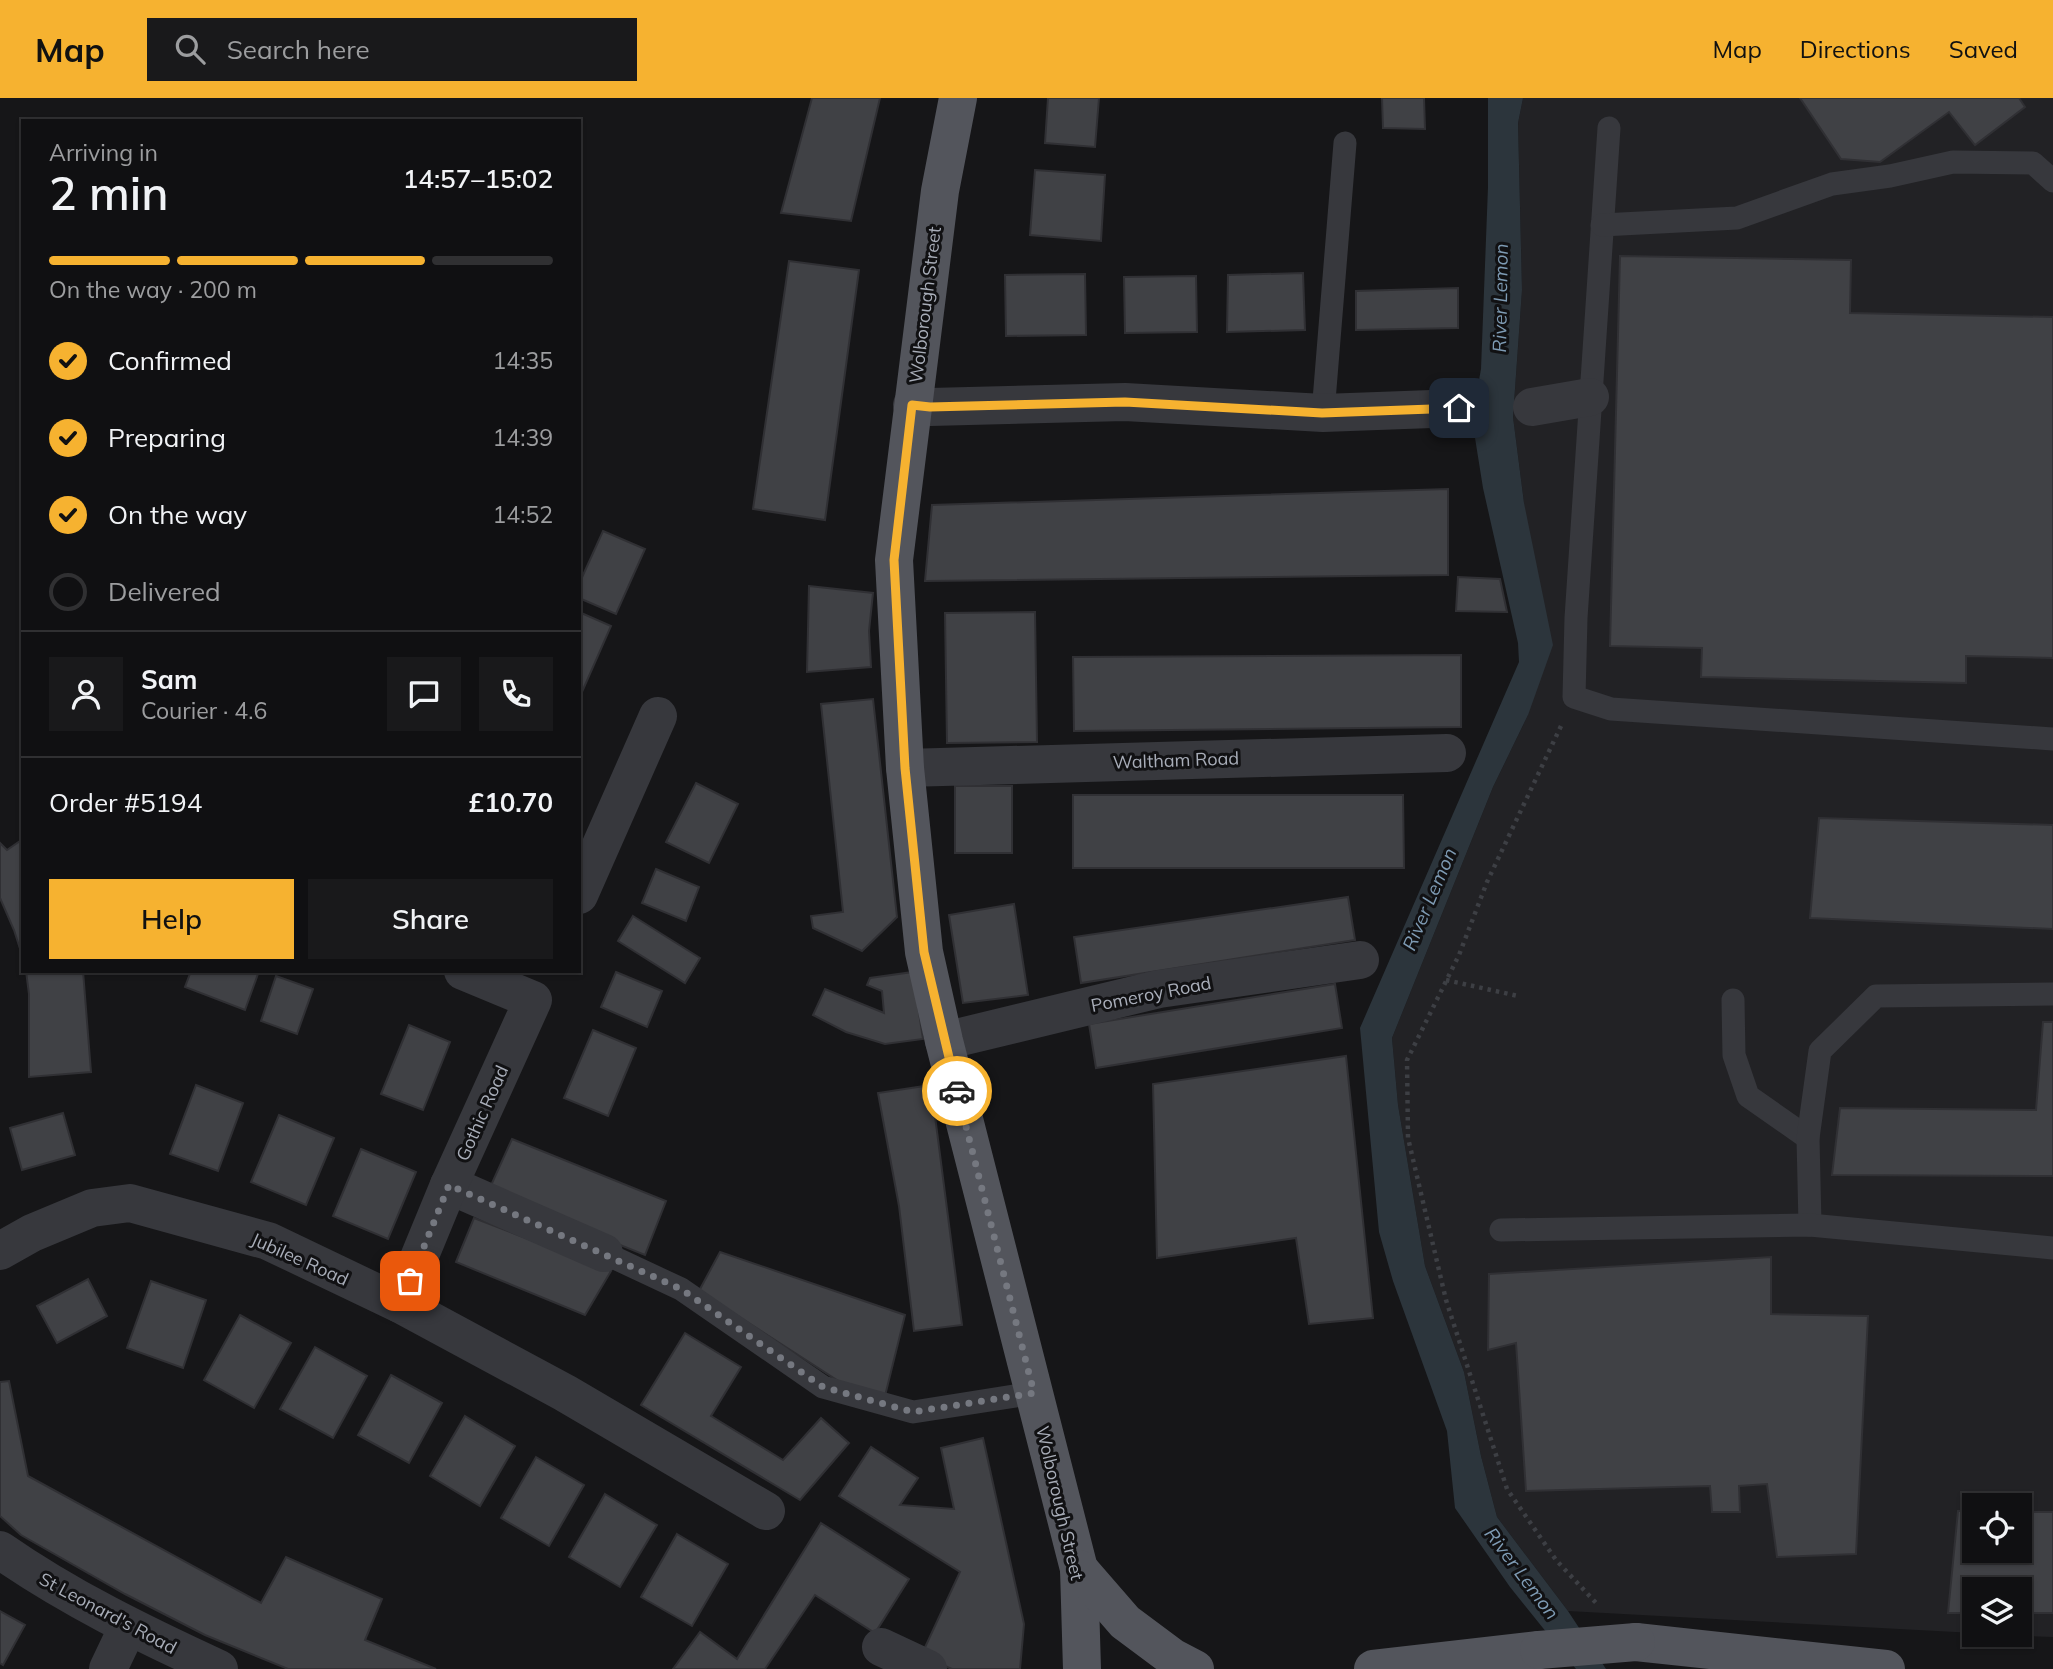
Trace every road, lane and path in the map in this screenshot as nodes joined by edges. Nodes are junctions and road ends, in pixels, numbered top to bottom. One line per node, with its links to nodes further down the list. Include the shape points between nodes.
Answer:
1 (958, 98): 7 (main road, Wolborough Street, via 940,191)
2 (1609, 128): 5 (lane)
3 (1345, 144): 10 (lane)
4 (2053, 181): 5 (lane, via 2033,163 1953,162 1832,184 1737,218)
5 (1602, 225): 6 (lane)
6 (1590, 397): 8 (street); 11 (lane)
7 (912, 405): 10 (street, via 1125,402); 15 (main road, Wolborough Street, via 894,560)
8 (1532, 407)
9 (1459, 408): 10 (street)
10 (1322, 413)
11 (1574, 697): 13 (lane, via 1611,709); 19 (path)
12 (658, 716): 16 (street)
13 (2053, 738)
14 (1447, 752): 15 (street, Waltham Road)
15 (905, 768): 24 (main road, Wolborough Street, via 924,952)
16 (581, 890)
17 (1360, 960): 24 (street, Pomeroy Road, via 1160,989)
18 (474, 973): 20 (street, Gothic Road)
19 (1446, 980): 22 (path); 37 (path, via 1407,1060 1408,1138 1446,1300 1507,1489 1556,1560)
20 (540, 985): 26 (street, Gothic Road)
21 (2053, 993): 25 (lane, via 1876,996 1820,1051)
22 (1518, 996)
23 (1733, 1000): 25 (lane, via 1734,1055 1748,1096)
24 (944, 1041): 33 (main road, Wolborough Street)
25 (1808, 1139): 27 (lane)
26 (449, 1185): 31 (street); 32 (street, Gothic Road)
27 (1810, 1225): 28 (lane); 29 (lane)
28 (1501, 1230)
29 (2053, 1248)
30 (0, 1251): 32 (street, Jubilee Road, via 92,1208 130,1203 268,1241)
31 (604, 1253): 33 (lane, via 681,1289 823,1387 913,1412)
32 (400, 1304): 34 (street, Jubilee Road, via 565,1393)
33 (1034, 1393): 36 (main road, Wolborough Street)
34 (766, 1511)
35 (0, 1550): 38 (street, St Leonard's Road)
36 (1079, 1569): 43 (main road, Wolborough Street); 44 (main road, via 1125,1622)
37 (1598, 1606)
38 (128, 1627): 40 (street); 41 (street, St Leonard's Road)
39 (881, 1647): 42 (street)
40 (108, 1669)
41 (219, 1669)
42 (928, 1669)
43 (1082, 1669)
44 (1195, 1669)
45 (1373, 1669): 46 (main road, bridge, via 1636,1642)
46 (1886, 1669)

